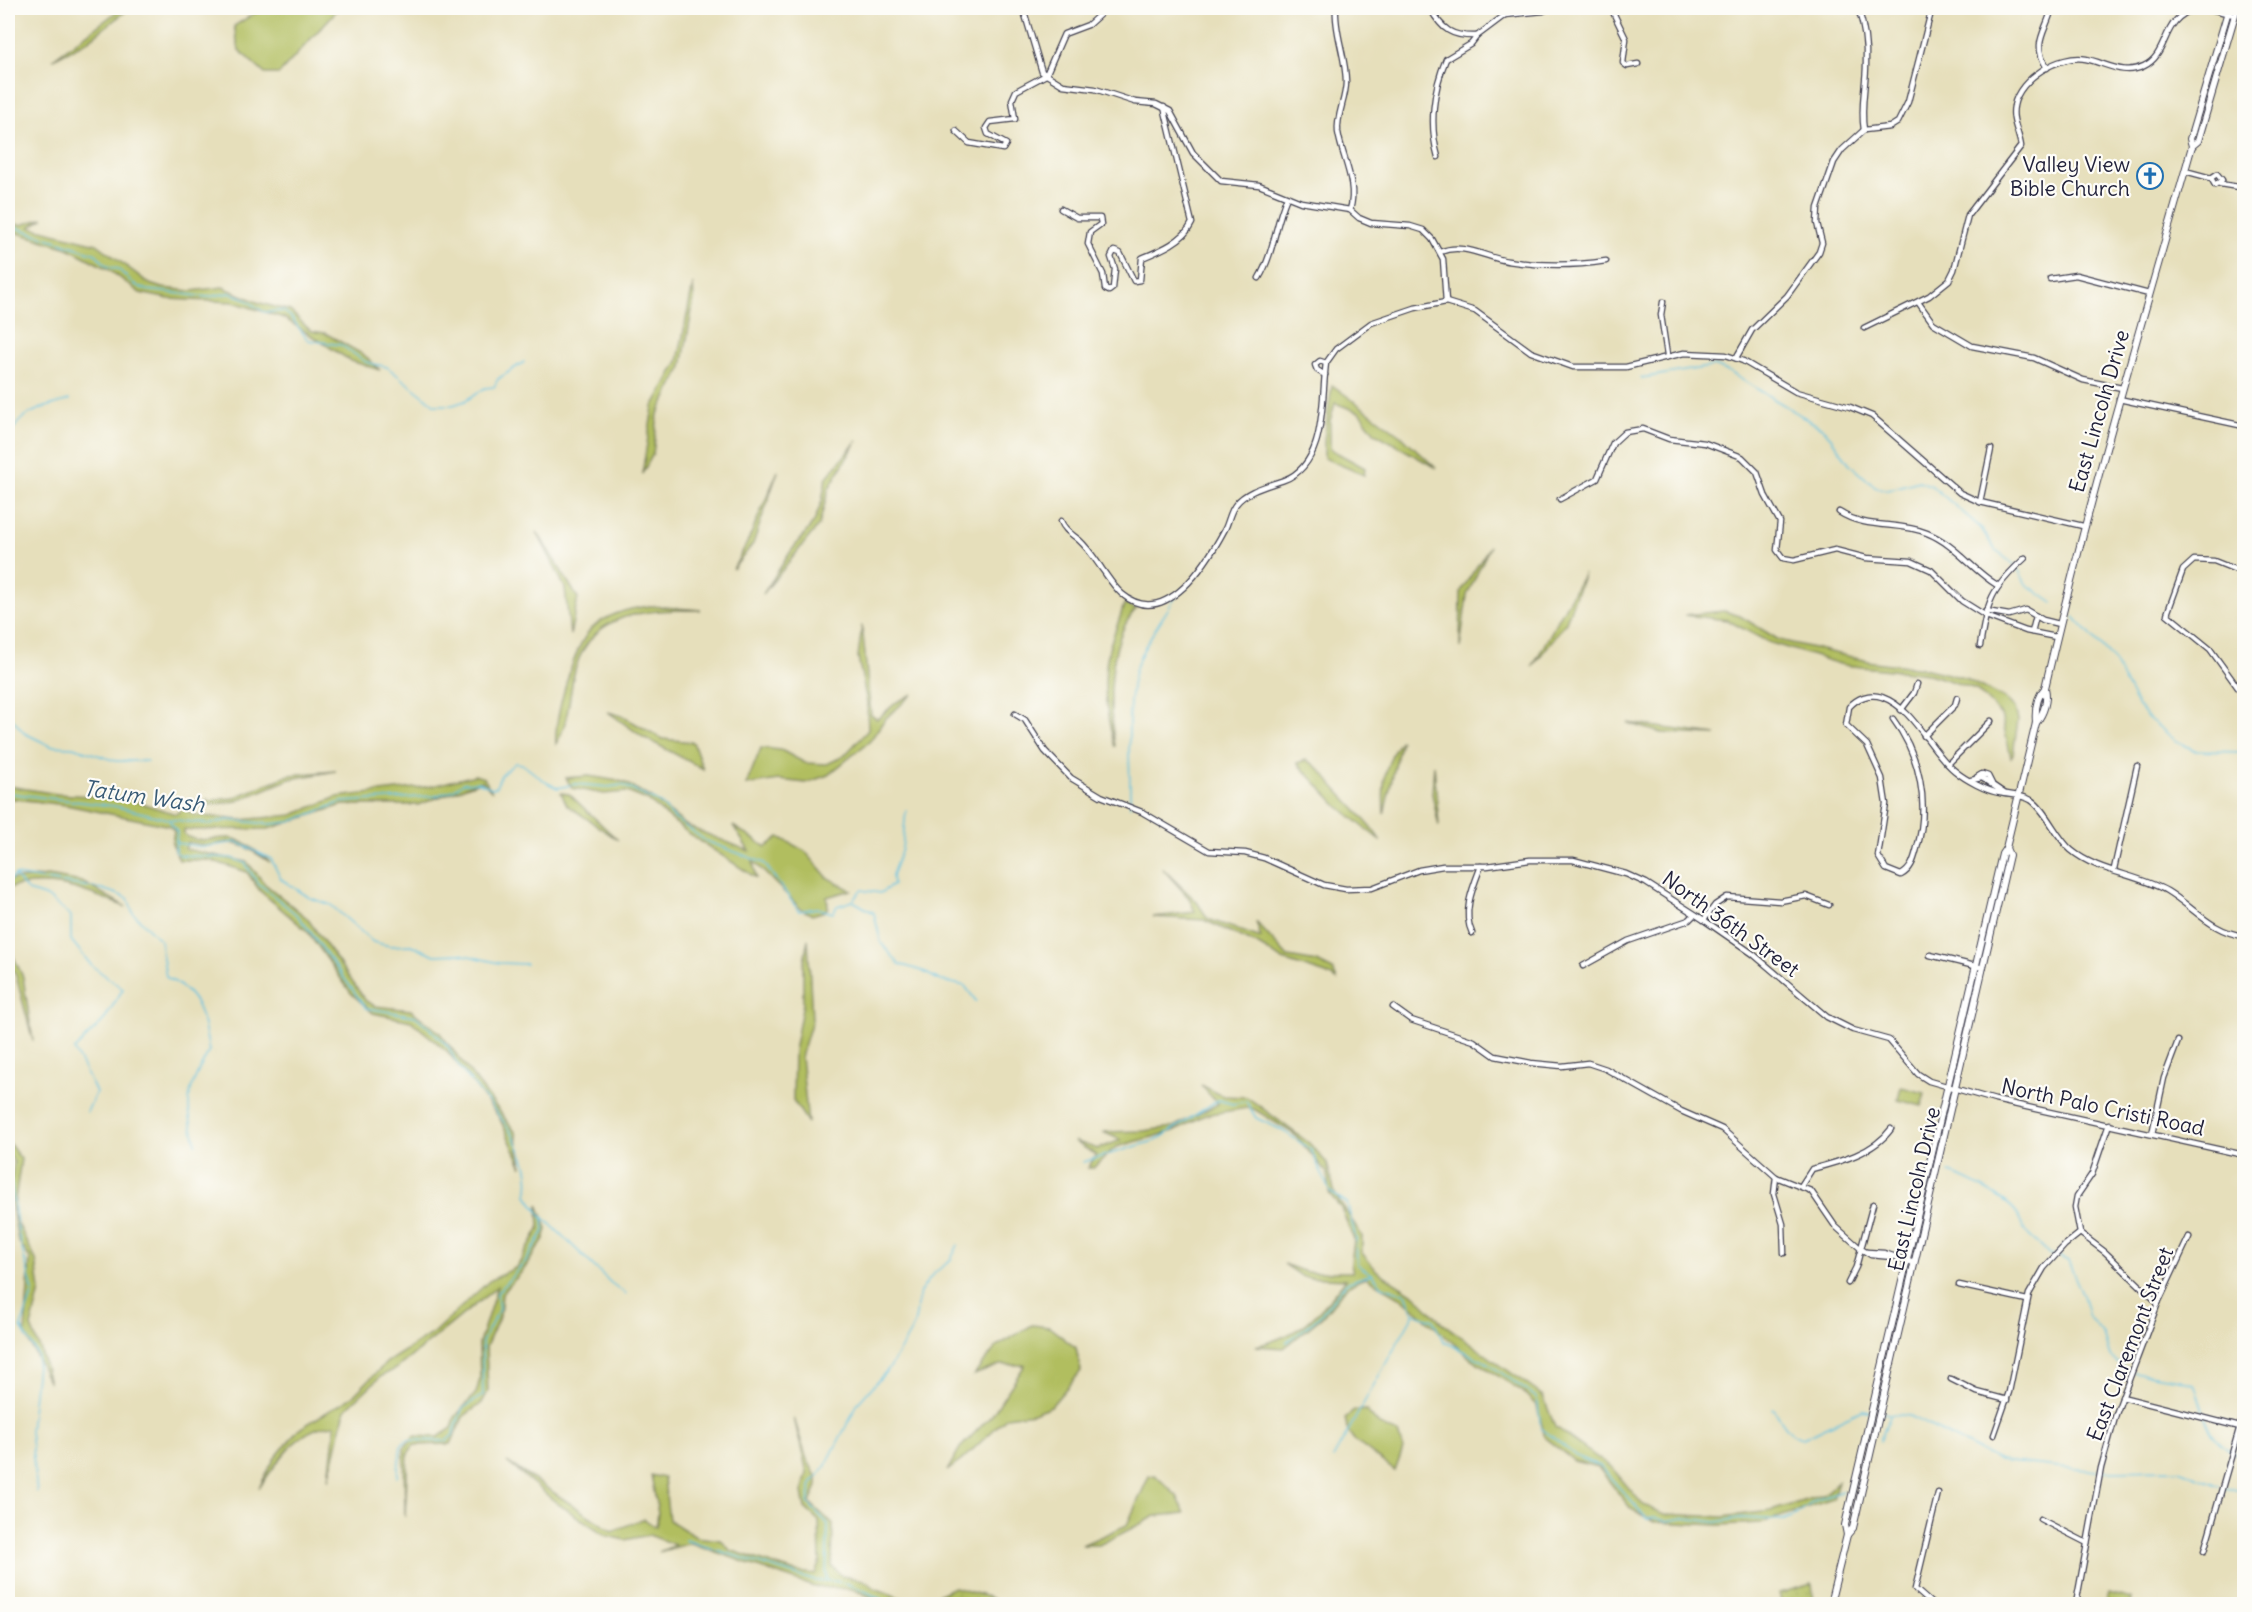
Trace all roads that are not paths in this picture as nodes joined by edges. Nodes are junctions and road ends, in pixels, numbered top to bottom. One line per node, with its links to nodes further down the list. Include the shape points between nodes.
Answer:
1 (1023, 8): 17 (street, via 1038,62)
2 (1107, 8): 17 (street, via 1088,25 1064,34)
3 (1336, 8): 30 (street, via 1346,82 1338,128 1352,185)
4 (1430, 8): 14 (street, via 1446,31)
5 (1550, 8): 14 (street, via 1505,15)
6 (1611, 8): 15 (street, via 1626,39 1623,63)
7 (1858, 8): 19 (street, via 1865,34 1861,115)
8 (1932, 8): 19 (street, via 1903,114 1890,127)
9 (2052, 8): 16 (street, via 2039,43 2039,54)
10 (2197, 8): 16 (street, via 2180,17 2167,31 2155,59 2138,69 2122,70 2079,58)
11 (2207, 8): 13 (street)
12 (2236, 8): 13 (main road, East Lincoln Drive)
13 (2230, 12): 22 (main road, East Lincoln Drive, via 2198,141 2192,146)
14 (1477, 36): 21 (street, via 1446,59 1433,105)
15 (1638, 64)
16 (2047, 68): 38 (street, via 2017,96 2013,115 2021,146 1968,215 1949,279)
17 (1046, 75): 18 (street, via 1063,85); 20 (street, via 1016,91 1012,100 1015,119 994,120 986,128 988,134 1006,144 1003,149 969,143)
18 (1164, 107): 28 (street, via 1193,153 1218,179 1228,184 1259,185); 29 (street, via 1192,223 1179,238 1142,258 1140,280 1134,281 1120,253 1114,251 1113,288 1106,289 1088,244 1090,232 1101,224 1101,218 1077,218)
19 (1864, 130): 41 (street, via 1834,162 1818,208 1820,252 1787,296 1752,330)
20 (956, 131)
21 (1438, 157)
22 (2185, 171): 23 (street); 35 (main road, East Lincoln Drive)
23 (2211, 178): 24 (street, via 2216,174); 25 (street, via 2213,184)
24 (2222, 178): 25 (street); 26 (street)
25 (2220, 184): 26 (street)
26 (2232, 184): 27 (street)
27 (2244, 188)
28 (1287, 197): 30 (street); 33 (street, via 1269,262)
29 (1061, 209)
30 (1350, 210): 31 (street, via 1369,222 1423,230)
31 (1440, 252): 32 (street, via 1470,249 1506,261 1567,265); 36 (street)
32 (1606, 261)
33 (1259, 278)
34 (2049, 279): 35 (street, via 2076,275)
35 (2149, 294): 44 (main road, East Lincoln Drive)
36 (1446, 302): 40 (street, via 1475,311 1521,346 1560,364 1617,368); 42 (street, via 1371,323 1331,353)
37 (1663, 302): 40 (street)
38 (1917, 302): 39 (street); 44 (street, via 1933,323 1972,346 2034,358 2083,380)
39 (1864, 328)
40 (1667, 355): 41 (street, via 1698,352)
41 (1736, 358): 49 (street, via 1796,392 1872,416 1948,485)
42 (1326, 363): 43 (street); 43 (street, via 1320,361 1316,365)
43 (1325, 375): 51 (street, via 1316,445 1309,463 1296,475 1242,498 1215,544 1176,596 1158,603 1123,595)
44 (2122, 388): 45 (main road, East Lincoln Drive)
45 (2119, 399): 46 (street); 52 (main road, East Lincoln Drive)
46 (2244, 426)
47 (1991, 449): 49 (street)
48 (1560, 499): 56 (street, via 1597,479 1613,443 1630,430 1643,429 1669,439 1705,443 1742,457 1757,472 1780,522 1777,550 1783,558 1794,560 1835,550 1866,558 1911,561 1930,570 1962,601)
49 (1980, 502): 52 (street)
50 (1839, 512): 55 (street, via 1861,523 1916,529 1938,537)
51 (1060, 521)
52 (2083, 526): 58 (main road, East Lincoln Drive)
53 (2022, 560): 55 (street)
54 (2244, 573): 63 (street, via 2214,561 2194,560 2183,570 2168,614 2210,649)
55 (1997, 585): 56 (street)
56 (1986, 614): 57 (street, via 2009,615 2026,610); 59 (street); 61 (street)
57 (2036, 616): 58 (street); 59 (street)
58 (2060, 624): 60 (main road, East Lincoln Drive)
59 (2032, 632): 60 (street)
60 (2056, 637): 76 (main road, East Lincoln Drive, via 2045,687 2047,695 2042,716 2036,723)
61 (1980, 646)
62 (1917, 684): 65 (street)
63 (2244, 696)
64 (1957, 698): 71 (street, via 1955,705)
65 (1901, 710): 69 (street); 70 (street, via 1881,697 1867,696 1853,702 1845,719 1851,733 1867,745 1882,778 1886,804 1878,849 1880,861 1891,873 1901,875 1911,867 1923,816 1918,771)
66 (1015, 714): 78 (street, North 36th Street, via 1071,778 1101,796 1142,812 1209,851 1264,858 1324,885 1346,889 1372,888 1432,868)
67 (1893, 719): 70 (street)
68 (1991, 721): 72 (street)
69 (1915, 724): 70 (street); 71 (street)
70 (1903, 732)
71 (1924, 736): 72 (street)
72 (1948, 764): 74 (street)
73 (2137, 766): 79 (street)
74 (1971, 780): 75 (street); 75 (street, via 1982,774 1988,776 1992,784)
75 (2007, 794): 76 (street)
76 (2019, 797): 77 (main road, East Lincoln Drive); 79 (street, via 2031,800 2081,857)
77 (2006, 848): 87 (main road, East Lincoln Drive); 88 (main road, East Lincoln Drive, via 2009,855)
78 (1481, 866): 81 (street, North 36th Street, via 1538,860 1586,862 1632,876); 83 (street, via 1469,899)
79 (2114, 869): 84 (street, via 2168,892 2216,928)
80 (1829, 905): 82 (street, via 1806,896 1780,901 1727,897)
81 (1694, 915): 82 (street, North 36th Street); 86 (street, via 1628,941)
82 (1704, 920): 91 (street, North 36th Street, via 1753,954 1827,1017 1853,1030 1889,1040 1920,1076)
83 (1472, 933)
84 (2244, 936)
85 (1930, 955): 87 (street)
86 (1584, 966)
87 (1975, 966): 88 (street); 91 (main road, East Lincoln Drive)
88 (1983, 968): 91 (main road, East Lincoln Drive)
89 (1393, 1007): 96 (street, via 1411,1020 1474,1041 1495,1056 1531,1063 1588,1063 1606,1069 1722,1129)
90 (2178, 1041): 94 (street, via 2164,1078)
91 (1951, 1088): 92 (street, North Palo Cristi Road); 103 (main road, East Lincoln Drive); 104 (main road, East Lincoln Drive)
92 (2109, 1124): 94 (street, North Palo Cristi Road); 99 (street, via 2092,1174 2077,1196)
93 (1891, 1129): 97 (street, via 1886,1137 1849,1158 1812,1170)
94 (2152, 1134): 95 (street, North Palo Cristi Road)
95 (2244, 1155)
96 (1776, 1177): 97 (street); 102 (street, via 1774,1194 1784,1224)
97 (1802, 1186): 101 (street, via 1811,1191 1835,1226)
98 (1873, 1204): 101 (street)
99 (2080, 1233): 107 (street, via 2055,1256); 108 (street)
100 (2189, 1238): 108 (street, East Claremont Street)
101 (1861, 1249): 103 (street); 105 (street)
102 (1784, 1253)
103 (1906, 1261): 104 (street); 113 (main road, East Lincoln Drive, via 1873,1406)
104 (1914, 1263): 113 (main road, East Lincoln Drive, via 1881,1408)
105 (1848, 1283)
106 (1959, 1285): 107 (street)
107 (2027, 1300): 111 (street)
108 (2158, 1304): 110 (street, East Claremont Street)
109 (1951, 1379): 111 (street, via 1977,1392)
110 (2122, 1397): 114 (street); 118 (street, East Claremont Street, via 2101,1468)
111 (2007, 1400): 115 (street)
112 (2244, 1412): 114 (street)
113 (1873, 1421): 120 (main road, East Lincoln Drive, via 1853,1528 1847,1535)
114 (2242, 1428): 119 (street, via 2222,1481)
115 (1994, 1435)
116 (1938, 1493): 121 (street, via 1915,1589)
117 (2040, 1519): 118 (street)
118 (2087, 1543): 122 (street, East Claremont Street)
119 (2204, 1551)
120 (1830, 1605)
121 (1932, 1605)
122 (2076, 1605)

